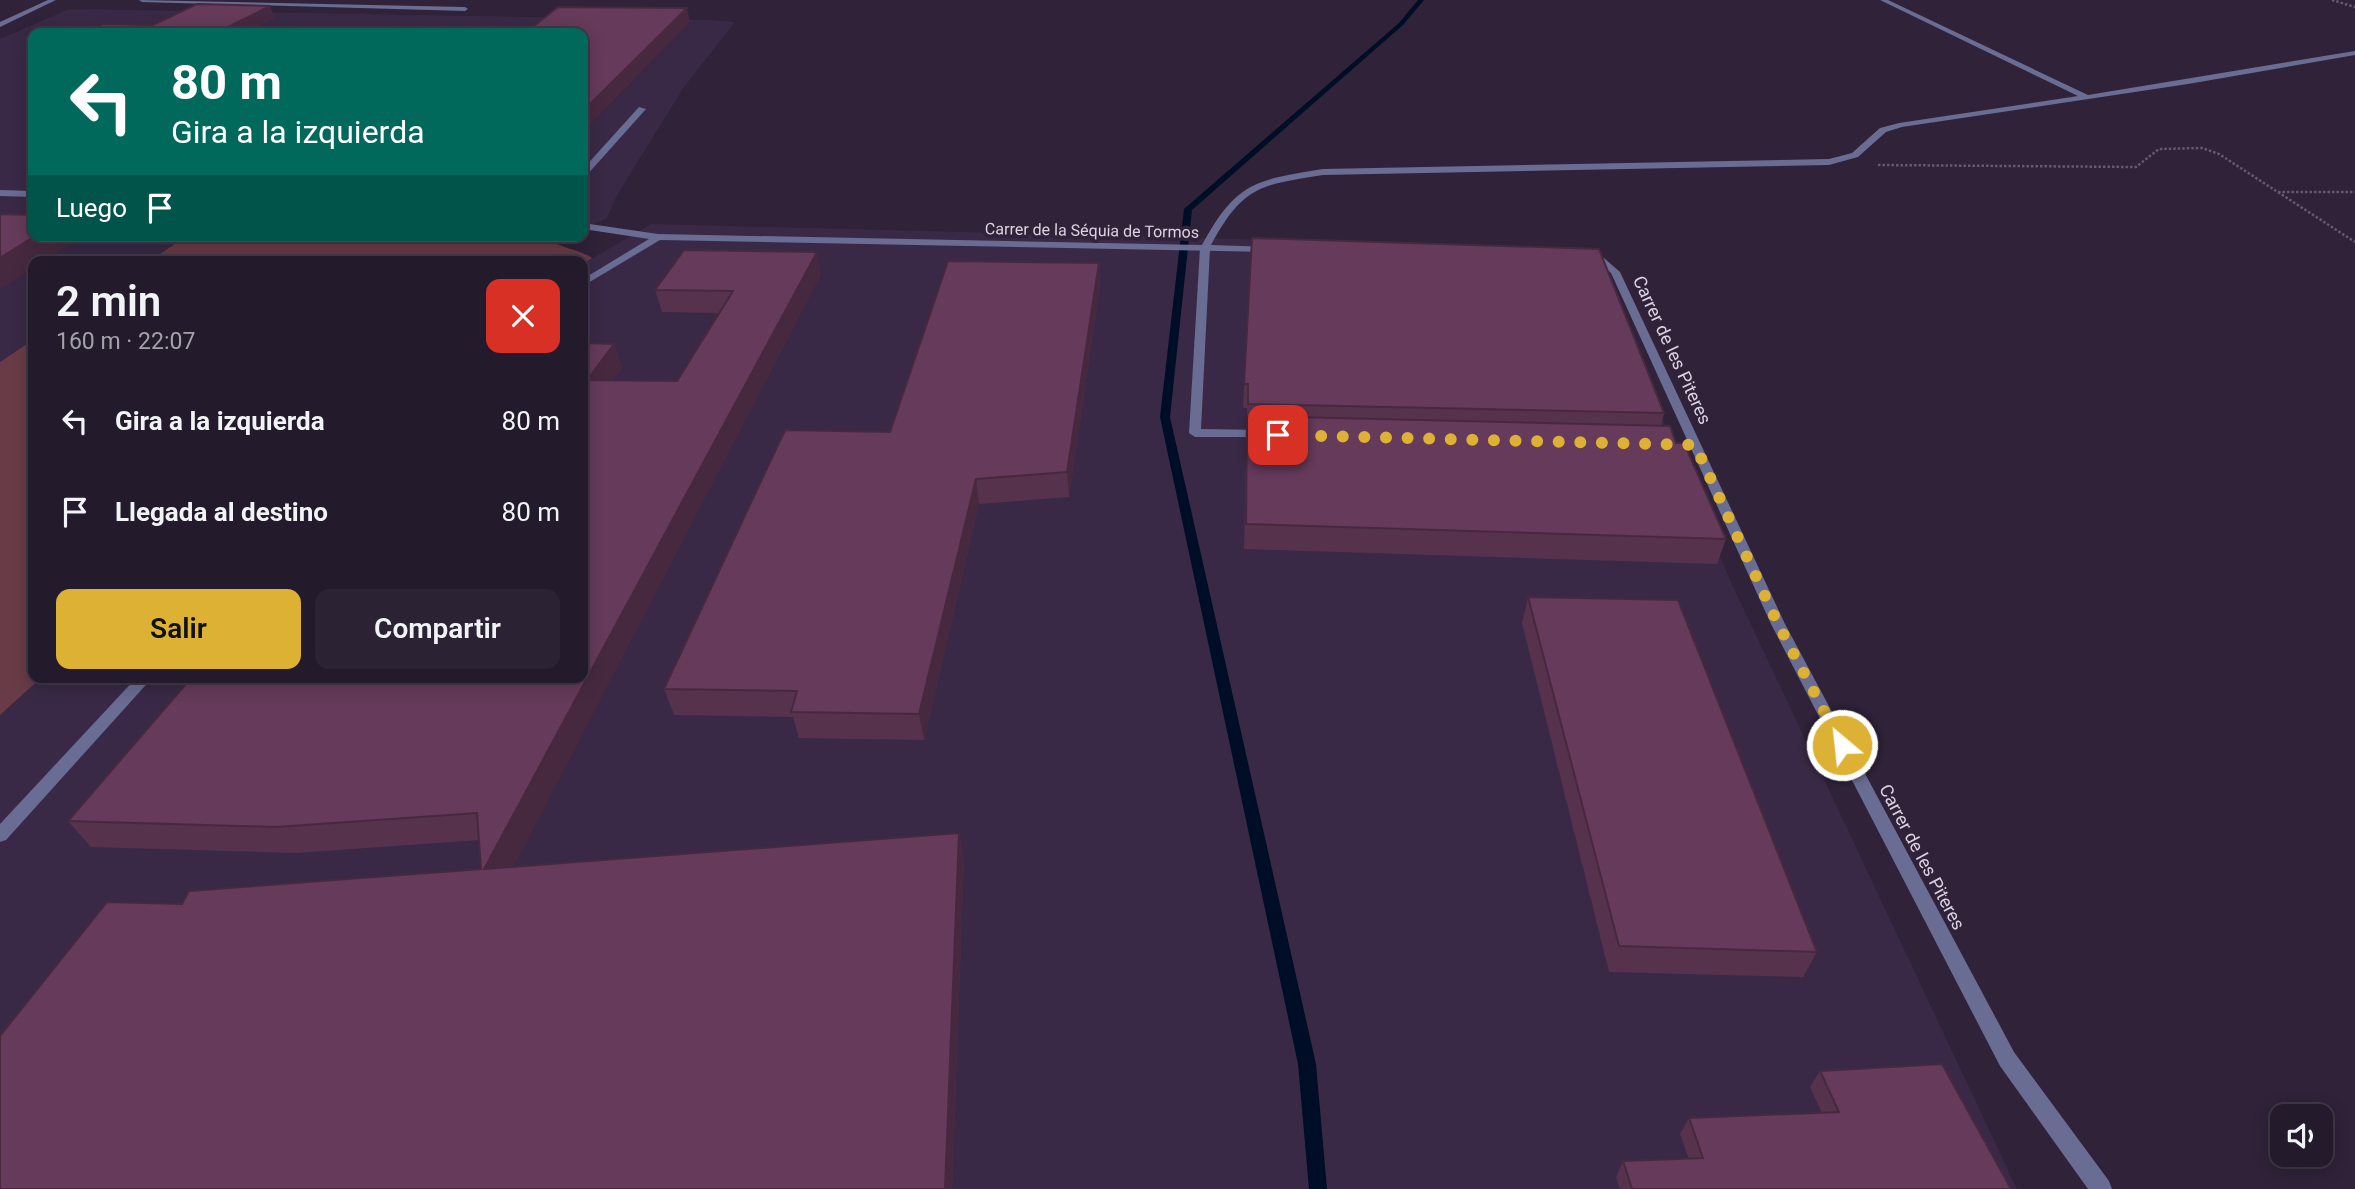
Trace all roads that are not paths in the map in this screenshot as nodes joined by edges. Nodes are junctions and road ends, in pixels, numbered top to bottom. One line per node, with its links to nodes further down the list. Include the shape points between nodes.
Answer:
1 (33, 0): 6 (street)
2 (53, 0): 7 (street)
3 (142, 0): 5 (street)
4 (1883, 0): 9 (street)
5 (465, 9)
6 (0, 17)
7 (0, 25)
8 (2355, 53): 9 (street)
9 (2086, 97): 16 (street, via 1883,130 1855,155 1829,162 1322,172 1265,183 1242,195 1227,209)
10 (642, 109): 11 (street)
11 (588, 168)
12 (0, 193): 13 (street)
13 (28, 194)
14 (588, 227): 15 (street, Carrer de la Séquia de Tormos)
15 (658, 237): 16 (street, Carrer de la Séquia de Tormos); 19 (street)
16 (1205, 248): 17 (street, Carrer de la Séquia de Tormos); 20 (street, via 1195,433)
17 (1286, 249)
18 (1572, 254): 23 (street, Carrer de les Piteres, via 1601,260 1615,272 1688,444 2007,1059)
19 (588, 280)
20 (1278, 435)
21 (140, 683): 22 (street)
22 (0, 835)
23 (2101, 1189)

